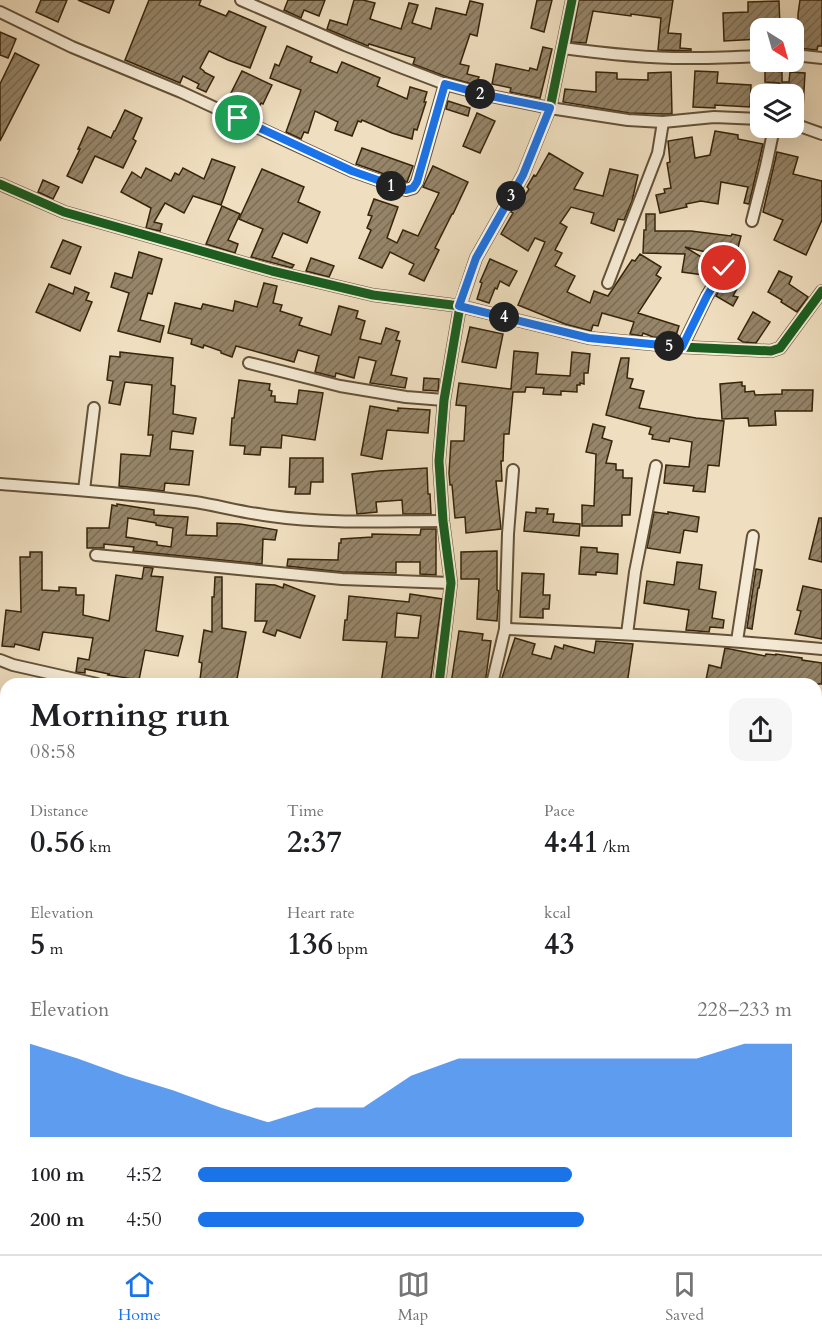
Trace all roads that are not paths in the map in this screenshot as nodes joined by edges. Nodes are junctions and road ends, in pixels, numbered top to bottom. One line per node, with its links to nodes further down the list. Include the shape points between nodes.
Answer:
1 (241, 0): 8 (street)
2 (572, 0): 4 (street)
3 (0, 12): 8 (street, via 352,171 406,190 417,182)
4 (563, 48): 5 (street, via 675,58); 9 (street)
5 (750, 56)
6 (804, 56): 7 (street)
7 (822, 58)
8 (445, 84): 9 (street)
9 (550, 108): 11 (street); 20 (street, via 523,175 476,258)
10 (750, 118): 11 (street)
11 (663, 122): 18 (street, via 658,153)
12 (804, 128): 13 (street)
13 (822, 134)
14 (772, 138): 16 (street)
15 (0, 183): 20 (street, via 64,212 272,271 373,295)
16 (752, 221)
17 (724, 268): 21 (street)
18 (608, 283)
19 (822, 291): 21 (street, via 780,348 771,351)
20 (459, 306): 21 (street, via 589,338); 23 (street)
21 (682, 347)
22 (249, 363): 23 (street, via 340,386)
23 (444, 400): 29 (street, via 439,461)
24 (94, 408): 28 (street)
25 (656, 466): 34 (street)
26 (513, 470): 33 (street)
27 (0, 484): 28 (street)
28 (84, 490): 29 (street, via 195,502 270,516 363,523)
29 (443, 521): 32 (street)
30 (753, 536): 35 (street)
31 (96, 555): 32 (street, via 342,579)
32 (451, 583): 39 (street)
33 (505, 629): 34 (street); 40 (street)
34 (627, 634): 35 (street)
35 (737, 641): 36 (street)
36 (822, 649)
37 (0, 660): 38 (street)
38 (70, 678)
39 (441, 678)
40 (493, 678)

